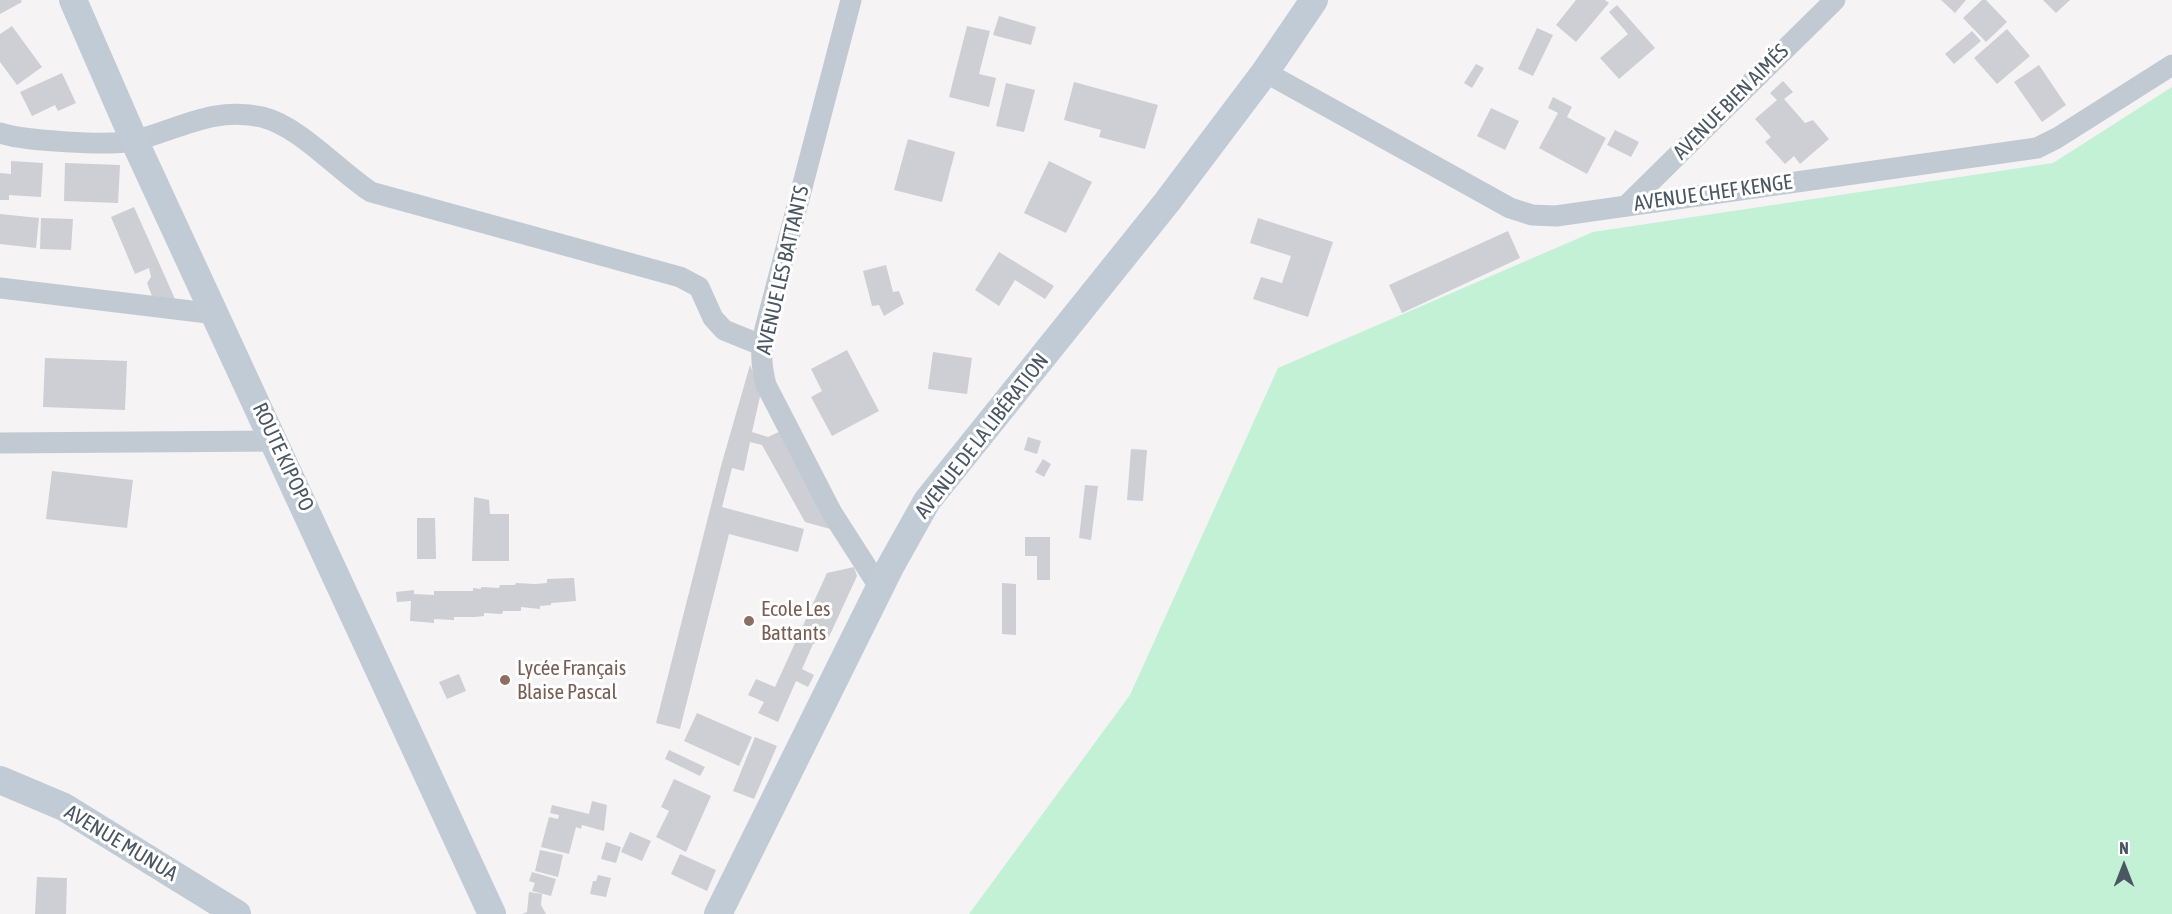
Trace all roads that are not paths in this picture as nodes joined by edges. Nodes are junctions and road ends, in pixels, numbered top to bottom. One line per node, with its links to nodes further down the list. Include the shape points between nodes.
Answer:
1 (73, 0): 8 (main road, ROUTE KIPOPO)
2 (851, 0): 12 (street, AVENUE LES BATTANTS)
3 (1314, 0): 6 (main road, AVENUE DE LA LIBÉRATION)
4 (1835, 0): 9 (street, AVENUE BIEN AIMÉS)
5 (2172, 65): 9 (street, AVENUE CHEF KENGE, via 2037,148)
6 (1265, 72): 9 (street, AVENUE CHEF KENGE, via 1510,208 1532,215 1556,216); 15 (main road, AVENUE DE LA LIBÉRATION, via 1167,202 927,501)
7 (0, 133): 8 (street, via 114,143)
8 (135, 140): 11 (main road, ROUTE KIPOPO); 12 (street, via 195,119 228,114 262,117 289,129 371,192 680,277 699,286 713,318 724,330)
9 (1627, 205)
10 (0, 288): 11 (street)
11 (216, 314): 13 (main road, ROUTE KIPOPO)
12 (761, 345): 15 (street, AVENUE LES BATTANTS, via 766,385 832,513)
13 (276, 441): 14 (street); 18 (main road, ROUTE KIPOPO)
14 (0, 442)
15 (880, 588): 19 (main road, AVENUE DE LA LIBÉRATION)
16 (0, 780): 17 (main road, AVENUE MUNUA, via 64,807)
17 (222, 910)
18 (492, 914)
19 (718, 914)

